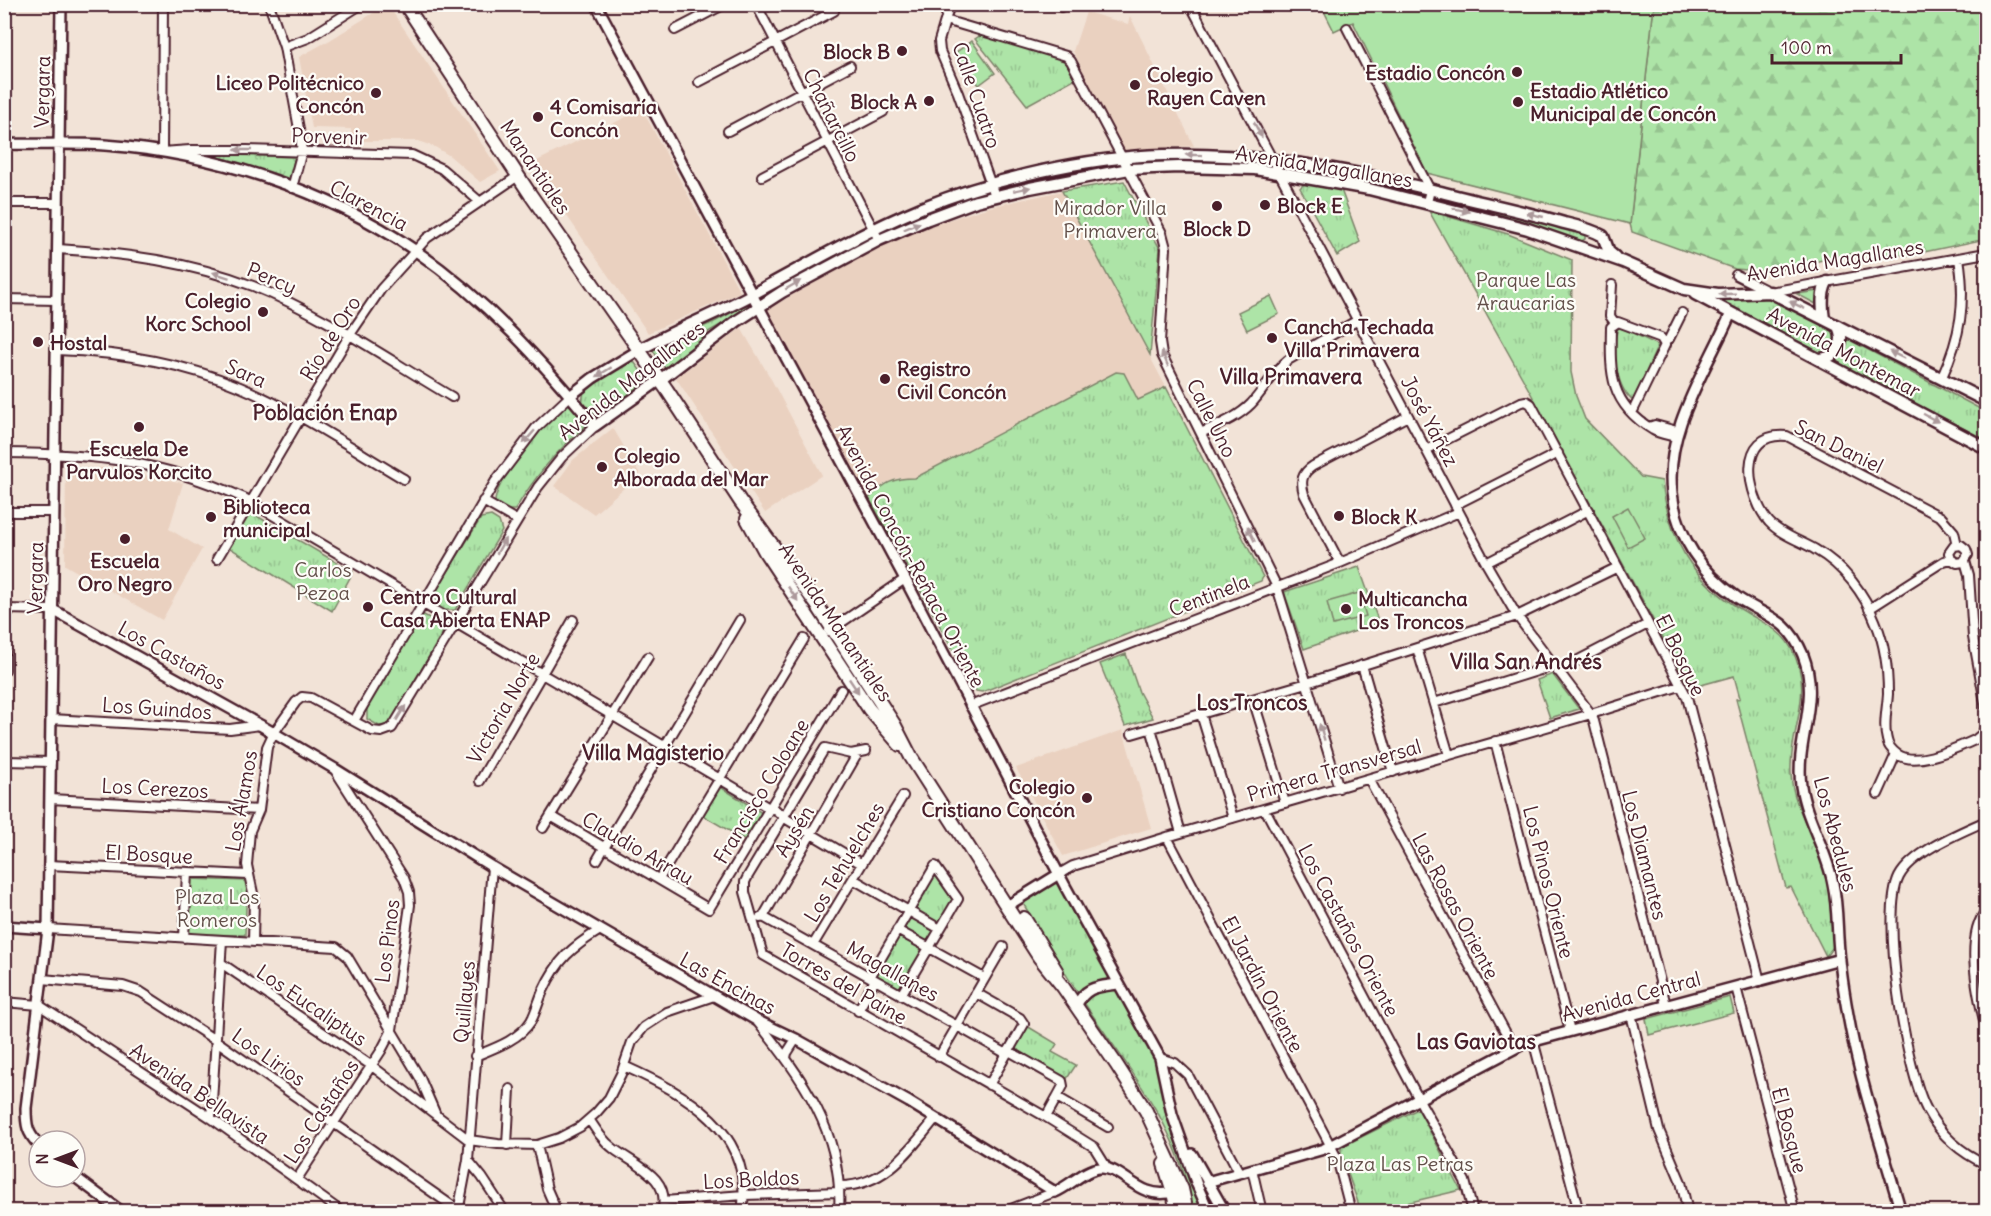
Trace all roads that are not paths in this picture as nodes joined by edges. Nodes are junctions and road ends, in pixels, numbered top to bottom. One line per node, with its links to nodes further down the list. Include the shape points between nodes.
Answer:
1 (61, 4): 24 (street, Vergara)
2 (163, 4): 26 (street)
3 (269, 4): 16 (street)
4 (362, 4): 16 (street, via 308,38)
5 (405, 4): 31 (main road, Manantiales)
6 (596, 4): 55 (street, Avenida Concón-Reñaca Oriente)
7 (725, 4): 14 (street)
8 (756, 4): 15 (street, Chañarcillo)
9 (950, 4): 12 (street, Calle Cuatro)
10 (1190, 4): 28 (street, José Yáñez, one-way to 28)
11 (834, 11): 15 (street)
12 (945, 20): 27 (street, Calle Uno, via 1066,56); 33 (street, Calle Cuatro, via 940,51)
13 (1347, 28): 35 (street)
14 (675, 30)
15 (776, 41): 18 (street); 19 (street, Chañarcillo)
16 (284, 47): 25 (street)
17 (850, 66): 19 (street)
18 (699, 82)
19 (801, 91): 21 (street); 22 (street, Chañarcillo)
20 (883, 112): 22 (street)
21 (728, 130)
22 (826, 141): 32 (street); 41 (street, Chañarcillo)
23 (4, 144): 24 (street, Clarencia)
24 (59, 145): 26 (street, Clarencia, via 105,145); 40 (street, Vergara)
25 (302, 151): 26 (street, Porvenir, one-way to 26); 34 (street); 37 (street, Porvenir, via 412,155 442,169)
26 (162, 152): 34 (street, Clarencia, via 237,169)
27 (1122, 158): 28 (main road, Avenida Magallanes, one-way to 27, via 1197,154); 29 (street, Calle Uno); 33 (main road, Avenida Magallanes)
28 (1274, 159): 30 (street, José Yáñez); 35 (main road, Avenida Magallanes)
29 (1129, 169): 30 (main road, Avenida Magallanes); 36 (main road, Avenida Magallanes, one-way to 29); 81 (street, Calle Uno, one-way to 29, via 1161,350 1166,243)
30 (1280, 172): 38 (main road, Avenida Magallanes); 63 (street, José Yáñez)
31 (518, 176): 37 (street, Río de Oro); 70 (main road, Manantiales)
32 (762, 176)
33 (990, 185): 36 (street, Calle Cuatro); 41 (main road, Avenida Magallanes, via 922,208)
34 (292, 188): 46 (street, Clarencia, via 356,216)
35 (1430, 189): 38 (street); 42 (main road, Avenida Magallanes, one-way to 35)
36 (995, 196): 43 (main road, Avenida Magallanes, one-way to 36)
37 (479, 201): 46 (street, Río de Oro)
38 (1427, 202): 44 (main road, Avenida Magallanes, one-way to 44)
39 (4, 203): 40 (street)
40 (58, 203): 45 (street, Vergara)
41 (874, 230): 43 (street, Chañarcillo); 55 (main road, Avenida Magallanes)
42 (1591, 231): 44 (main road, via 1591,241); 49 (main road, Avenida Magallanes, via 1603,236 1609,252)
43 (879, 240): 58 (main road, Avenida Magallanes, one-way to 43)
44 (1577, 246): 49 (main road, Avenida Magallanes)
45 (58, 249): 57 (street, Vergara); 67 (street, Percy, one-way to 45, via 279,297 203,270 136,255)
46 (415, 250): 67 (street, Río de Oro, via 381,289); 74 (street, Clarencia, via 501,321)
47 (1986, 253): 48 (street, Avenida Magallanes)
48 (1959, 258): 51 (street, Avenida Magallanes); 72 (street, via 1961,318)
49 (1623, 262): 53 (main road, Avenida Magallanes)
50 (1736, 275): 54 (street)
51 (1827, 282): 54 (street, Avenida Magallanes); 62 (main road, via 1822,303)
52 (1612, 285): 64 (street, via 1610,316)
53 (1684, 289): 54 (main road, Avenida Magallanes, one-way to 53, via 1718,294); 61 (main road, Avenida Montemar)
54 (1770, 292): 62 (main road, Avenida Montemar, one-way to 54)
55 (752, 294): 58 (street, Avenida Concón-Reñaca Oriente); 59 (main road, Avenida Magallanes)
56 (4, 299): 57 (street)
57 (57, 300): 69 (street, Vergara)
58 (758, 307): 66 (main road, Avenida Magallanes); 104 (street, Avenida Concón-Reñaca Oriente)
59 (716, 312): 66 (main road, via 723,316); 70 (main road, Avenida Magallanes)
60 (1682, 313): 68 (street, via 1670,339)
61 (1731, 313): 71 (main road, Avenida Montemar); 82 (street, Los Abedules)
62 (1824, 319): 65 (main road, Avenida Montemar)
63 (1358, 320): 78 (street, José Yáñez); 81 (street, via 1288,360 1246,408)
64 (1615, 323): 68 (street, via 1622,322); 77 (street, via 1611,327 1612,377)
65 (1838, 326): 71 (main road, via 1842,337 1839,349 1828,358); 72 (main road, Avenida Montemar, one-way to 65)
66 (727, 328): 73 (main road, Avenida Magallanes)
67 (349, 336): 75 (street, Percy); 79 (street, Río de Oro)
68 (1664, 342): 77 (street)
69 (56, 350): 79 (street, Sara, via 104,352 173,364 239,387); 86 (street, Vergara)
70 (639, 350): 73 (main road, Avenida Manantiales); 74 (street, Avenida Magallanes, one-way to 74)
71 (1819, 359): 83 (main road, Avenida Montemar, one-way to 83)
72 (1942, 377): 76 (main road, Avenida Montemar)
73 (660, 380): 80 (street, Avenida Magallanes); 90 (main road, Avenida Manantiales)
74 (570, 396): 80 (street, Clarencia); 89 (street, Avenida Magallanes, one-way to 89, via 521,446)
75 (452, 397)
76 (1986, 401)
77 (1632, 413): 82 (street, via 1650,427 1655,425)
78 (1408, 416): 84 (street, José Yáñez); 101 (street, via 1304,474 1304,494)
79 (301, 418): 88 (street, Sara); 91 (street, Río de Oro)
80 (595, 426): 96 (street, Avenida Magallanes, via 550,472)
81 (1201, 433): 105 (street, Calle Uno, one-way to 81)
82 (1677, 434): 199 (street, Los Abedules, via 1672,495 1687,543 1718,582 1787,628 1806,665 1810,695 1801,748 1801,785 1834,886)
83 (1986, 448)
84 (1426, 450): 87 (street, El Bosque, via 1526,401); 92 (street, José Yáñez)
85 (4, 453): 86 (street)
86 (55, 453): 91 (street, via 157,467 213,484); 95 (street, Vergara)
87 (1558, 453): 92 (street, Centinela); 93 (street, El Bosque)
88 (404, 479)
89 (483, 501): 96 (street); 106 (street, Avenida Magallanes)
90 (740, 501): 115 (main road, Avenida Manantiales); 116 (main road, Avenida Manantiales, one-way to 116, via 765,552)
91 (252, 502): 98 (street, Río de Oro); 106 (street)
92 (1457, 508): 101 (street, Centinela); 102 (street, José Yáñez)
93 (1589, 510): 102 (street); 103 (street, El Bosque)
94 (4, 512): 95 (street)
95 (54, 512): 109 (street, Vergara)
96 (516, 520): 113 (street, Avenida Magallanes, one-way to 96)
97 (1957, 545): 99 (street, via 1950,550); 100 (street, San Daniel, via 1966,549); 108 (street, San Daniel, via 1946,522 1919,505 1787,436 1764,441 1756,448 1751,464 1751,481 1760,507 1777,529 1837,565)
98 (217, 559)
99 (1951, 559): 100 (street); 108 (street)
100 (1965, 561): 119 (street, San Daniel)
101 (1340, 563): 105 (street, Centinela)
102 (1486, 563): 110 (street, José Yáñez)
103 (1618, 567): 110 (street); 114 (street, El Bosque)
104 (904, 579): 115 (street); 131 (street, Avenida Concón-Reñaca Oriente)
105 (1277, 587): 126 (street, Calle Uno); 131 (street, Centinela)
106 (422, 602): 113 (street); 137 (street, Avenida Magallanes)
107 (5, 609): 109 (street); 124 (street)
108 (1869, 609): 146 (street, San Daniel, via 1886,663 1886,738)
109 (53, 610): 136 (street, Vergara); 138 (street, Los Castaños)
110 (1517, 616): 118 (street); 123 (street, José Yáñez)
111 (573, 620): 125 (street, Victoria Norte)
112 (740, 620): 144 (street)
113 (456, 623): 125 (street); 137 (street, Avenida Magallanes, one-way to 113, via 376,732 392,728)
114 (1648, 624): 123 (street); 127 (street, El Bosque)
115 (832, 628): 116 (street); 148 (main road, Avenida Manantiales)
116 (821, 636): 148 (main road, Avenida Manantiales, one-way to 148, via 874,716)
117 (804, 639): 153 (street)
118 (1417, 648): 122 (street); 130 (street)
119 (1976, 652): 120 (street); 132 (street, San Daniel)
120 (1986, 652)
121 (648, 657): 135 (street, Claudio Arrau)
122 (1362, 665): 126 (street); 152 (street)
123 (1555, 669): 130 (street); 134 (street, José Yáñez)
124 (5, 670)
125 (542, 674): 135 (street); 155 (street, Victoria Norte)
126 (1307, 683): 129 (street); 156 (street, Calle Uno, one-way to 126)
127 (1680, 686): 134 (street, Primera Transversal); 204 (street, El Bosque, via 1687,697)
128 (842, 690): 161 (street, Francisco Coloane)
129 (1253, 699): 133 (street); 160 (street)
130 (1434, 704): 147 (street)
131 (970, 706): 178 (street, Avenida Concón-Reñaca Oriente)
132 (1986, 708)
133 (1201, 714): 140 (street); 166 (street)
134 (1591, 714): 143 (street, Primera Transversal); 213 (street, Los Diamantes)
135 (612, 715): 144 (street); 164 (street, Claudio Arrau)
136 (51, 718): 138 (street, Los Guindos, via 230,729); 150 (street, Vergara)
137 (354, 721): 141 (street, Los Álamos, via 302,697)
138 (260, 725): 141 (street, Los Castaños)
139 (1986, 726): 146 (street, via 1975,740 1925,758 1912,760)
140 (1150, 728): 142 (street); 169 (street)
141 (273, 734): 151 (street, Las Encinas); 163 (street, Los Álamos, via 267,747)
142 (1132, 734)
143 (1496, 741): 147 (street, Primera Transversal); 220 (street, Los Pinos Oriente)
144 (666, 747): 153 (street); 172 (street)
145 (862, 752): 165 (street, Torres del Paine, via 845,754 825,748); 170 (street, Aysén)
146 (1896, 754): 157 (street)
147 (1449, 755): 152 (street, Primera Transversal)
148 (911, 757): 182 (main road, Avenida Manantiales, via 962,833 979,849)
149 (4, 761): 150 (street)
150 (51, 762): 159 (street, Vergara)
151 (334, 769): 176 (street, Las Encinas); 219 (street, Los Pinos, via 404,878 409,892)
152 (1393, 772): 154 (street, Primera Transversal)
153 (719, 779): 161 (street); 180 (street)
154 (1369, 779): 156 (street, Primera Transversal); 224 (street, Las Rosas Oriente)
155 (480, 781)
156 (1339, 788): 160 (street, Primera Transversal)
157 (1878, 794)
158 (903, 796): 174 (street, Los Tehuelches)
159 (50, 799): 163 (street, Los Cerezos); 175 (street, Vergara)
160 (1285, 803): 162 (street, Primera Transversal)
161 (769, 808): 165 (street); 183 (street, Francisco Coloane)
162 (1265, 809): 166 (street, Primera Transversal); 235 (street, Los Castaños Oriente)
163 (259, 810): 179 (street, Los Álamos, via 250,831)
164 (551, 816): 168 (street, Claudio Arrau); 172 (street, Claudio Arrau)
165 (783, 817): 170 (street); 187 (street, Torres del Paine, via 746,882)
166 (1233, 818): 169 (street, Primera Transversal)
167 (1986, 821): 250 (street, via 1906,866 1896,884 1893,922 1898,995 1917,1087 1941,1130 1959,1148)
168 (543, 828)
169 (1181, 833): 171 (street, Primera Transversal)
170 (812, 834): 174 (street); 186 (street, Aysén)
171 (1167, 837): 178 (street, Primera Transversal, via 1073,866); 248 (street, El Jardín Oriente)
172 (604, 848): 173 (street); 180 (street, Claudio Arrau)
173 (597, 860)
174 (862, 864): 181 (street, Los Tehuelches)
175 (49, 865): 177 (street, El Bosque); 189 (street, Vergara)
176 (492, 867): 191 (street, Las Encinas); 226 (street, Quillayes)
177 (187, 872): 179 (street, El Bosque); 193 (street)
178 (1059, 874): 182 (street, Primera Transversal); 205 (street, Avenida Concón-Reñaca Oriente)
179 (248, 875): 195 (street, Los Álamos, via 254,898)
180 (659, 879): 183 (street, Claudio Arrau)
181 (853, 879): 184 (street); 196 (street, Los Tehuelches)
182 (1010, 904): 210 (main road, Avenida Manantiales, via 1040,957 1063,987)
183 (709, 909)
184 (908, 911): 190 (street); 190 (street, via 935,866 958,899); 192 (street)
185 (1986, 911): 218 (street, via 1976,930 1978,986)
186 (763, 917): 187 (street); 196 (street, Magallanes)
187 (753, 920): 214 (street, Torres del Paine, via 767,959)
188 (4, 926): 189 (street)
189 (48, 929): 193 (street); 203 (street, Vergara)
190 (940, 929): 198 (street)
191 (600, 930): 209 (street, Las Encinas); 226 (street, via 559,961 531,1021 522,1031)
192 (897, 930): 198 (street); 201 (street)
193 (184, 938): 194 (street)
194 (222, 940): 195 (street); 200 (street)
195 (253, 942): 219 (street, via 342,950)
196 (813, 945): 201 (street, Magallanes)
197 (1003, 947): 202 (street)
198 (929, 948): 202 (street); 208 (street)
199 (1840, 959): 204 (street, Avenida Central); 281 (street, Los Abedules, via 1851,1033)
200 (221, 963): 222 (street); 230 (street, Los Eucaliptus)
201 (873, 978): 208 (street, Magallanes); 214 (street)
202 (984, 978): 207 (street)
203 (42, 979): 212 (street, Vergara); 222 (street, Los Lirios, via 135,989)
204 (1760, 981): 206 (street, Avenida Central)
205 (1117, 984): 210 (street, via 1093,988); 229 (street, Avenida Concón-Reñaca Oriente)
206 (1736, 987): 213 (street, Avenida Central); 280 (street, El Bosque)
207 (976, 993): 217 (street); 225 (street, via 1023,1021)
208 (901, 994): 217 (street, Magallanes)
209 (714, 996): 216 (street, Las Encinas); 231 (street, via 653,1020 632,1042)
210 (1079, 1000): 258 (main road, Avenida Manantiales, via 1100,1041 1146,1111)
211 (4, 1002): 212 (street)
212 (39, 1005): 238 (street, Avenida Bellavista); 243 (street, Vergara, via 26,1108)
213 (1666, 1005): 215 (street, Avenida Central)
214 (858, 1011): 227 (street, Torres del Paine)
215 (1631, 1014): 220 (street, Avenida Central); 279 (street, via 1659,1130 1681,1182)
216 (756, 1020): 221 (street, Las Encinas); 228 (street)
217 (957, 1026): 225 (street, Magallanes); 227 (street)
218 (1986, 1028)
219 (392, 1030): 230 (street, Los Castaños); 236 (street)
220 (1570, 1030): 223 (street, Avenida Central)
221 (796, 1039): 228 (street); 240 (street, Las Encinas)
222 (215, 1040): 238 (street); 241 (street, Los Lirios)
223 (1533, 1040): 224 (street, Avenida Central); 278 (street)
224 (1514, 1048): 235 (street, Avenida Central)
225 (1008, 1053): 232 (street); 234 (street, Magallanes, via 1062,1081)
226 (475, 1056): 245 (street, Quillayes)
227 (939, 1057): 232 (street, Torres del Paine)
228 (786, 1058): 257 (street, via 828,1131)
229 (1160, 1058): 244 (street, Avenida Concón-Reñaca Oriente); 253 (street, via 1175,1063 1188,1075)
230 (372, 1066): 236 (street, Los Eucaliptus); 241 (street, Los Castaños)
231 (624, 1066): 239 (street, via 609,1098); 260 (street, via 681,1095 722,1130 740,1165)
232 (989, 1085): 237 (street, Torres del Paine)
233 (510, 1089): 246 (street)
234 (1057, 1097): 237 (street); 242 (street)
235 (1420, 1099): 248 (street, Avenida Central); 277 (street, Los Castaños Oriente, via 1465,1181)
236 (436, 1115): 245 (street, Los Eucaliptus)
237 (1046, 1117): 251 (street, Torres del Paine, via 1094,1147)
238 (211, 1118): 254 (street, Avenida Bellavista)
239 (589, 1119): 247 (street, via 559,1138); 261 (street, via 612,1148 660,1184)
240 (935, 1119): 257 (street, Los Boldos, via 889,1171 868,1182); 259 (street, Las Encinas)
241 (334, 1123): 254 (street, Los Castaños); 262 (street, Los Lirios)
242 (1108, 1127)
243 (28, 1129)
244 (1179, 1131): 255 (street, Avenida Concón-Reñaca Oriente); 273 (street, Avenida Concón-Reñaca Oriente)
245 (469, 1140): 246 (street); 249 (street)
246 (507, 1145): 247 (street)
247 (537, 1145): 266 (street, via 547,1189)
248 (1330, 1146): 252 (street, Avenida Central); 276 (street, El Jardín Oriente, via 1337,1158)
249 (468, 1160): 262 (street); 265 (street)
250 (1986, 1164)
251 (1107, 1168): 258 (street, via 1149,1192); 259 (street, via 1094,1169)
252 (1252, 1169): 253 (street, Avenida Central); 275 (street)
253 (1239, 1172): 255 (street, Avenida Central)
254 (297, 1179): 264 (street, Avenida Bellavista)
255 (1207, 1182): 274 (street, Avenida Concón-Reñaca Oriente)
256 (87, 1186): 263 (street)
257 (839, 1189): 260 (street, Los Boldos); 269 (street)
258 (1178, 1190): 271 (main road); 272 (main road)
259 (1055, 1192): 270 (street)
260 (744, 1195): 261 (street, Los Boldos); 268 (street)
261 (664, 1201): 267 (street)
262 (458, 1211)
263 (123, 1212)
264 (342, 1212)
265 (505, 1212)
266 (557, 1212)
267 (662, 1212)
268 (742, 1212)
269 (839, 1212)
270 (1003, 1212)
271 (1177, 1212)
272 (1186, 1212)
273 (1209, 1212)
274 (1225, 1212)
275 (1262, 1212)
276 (1351, 1212)
277 (1473, 1212)
278 (1579, 1212)
279 (1688, 1212)
280 (1795, 1212)
281 (1901, 1212)

